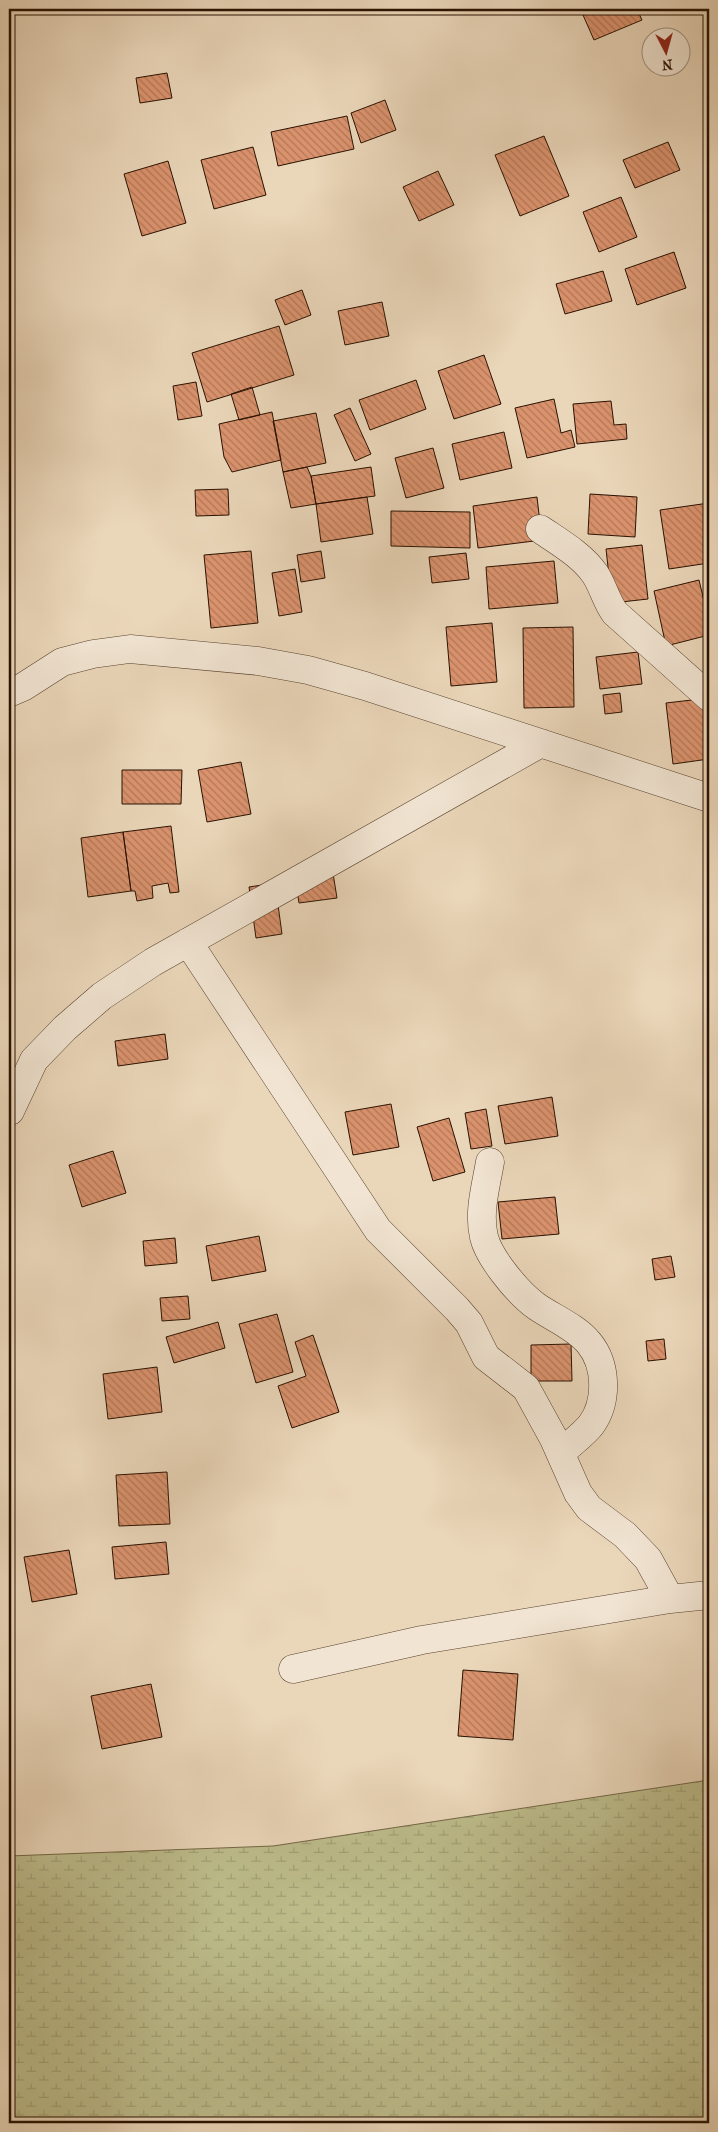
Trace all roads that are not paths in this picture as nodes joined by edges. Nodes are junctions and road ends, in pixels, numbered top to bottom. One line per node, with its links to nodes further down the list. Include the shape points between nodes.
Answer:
1 (540, 529): 3 (street, via 587,565 615,613)
2 (9, 693): 4 (street, via 62,662 93,654 130,650 258,661 308,670)
3 (709, 697)
4 (541, 743): 5 (street); 6 (street)
5 (709, 798)
6 (188, 942): 7 (street, via 109,991 65,1028 34,1060); 9 (street, via 378,1230 469,1323 486,1357 526,1388)
7 (10, 1111)
8 (490, 1162): 9 (street, via 481,1214 484,1238 491,1253 534,1305 589,1343 600,1368 604,1394 599,1409 591,1424)
9 (561, 1454): 11 (street, via 578,1492 590,1508 625,1534 648,1559)
10 (709, 1596): 11 (street)
11 (670, 1599): 12 (street, via 422,1640)
12 (293, 1669)

